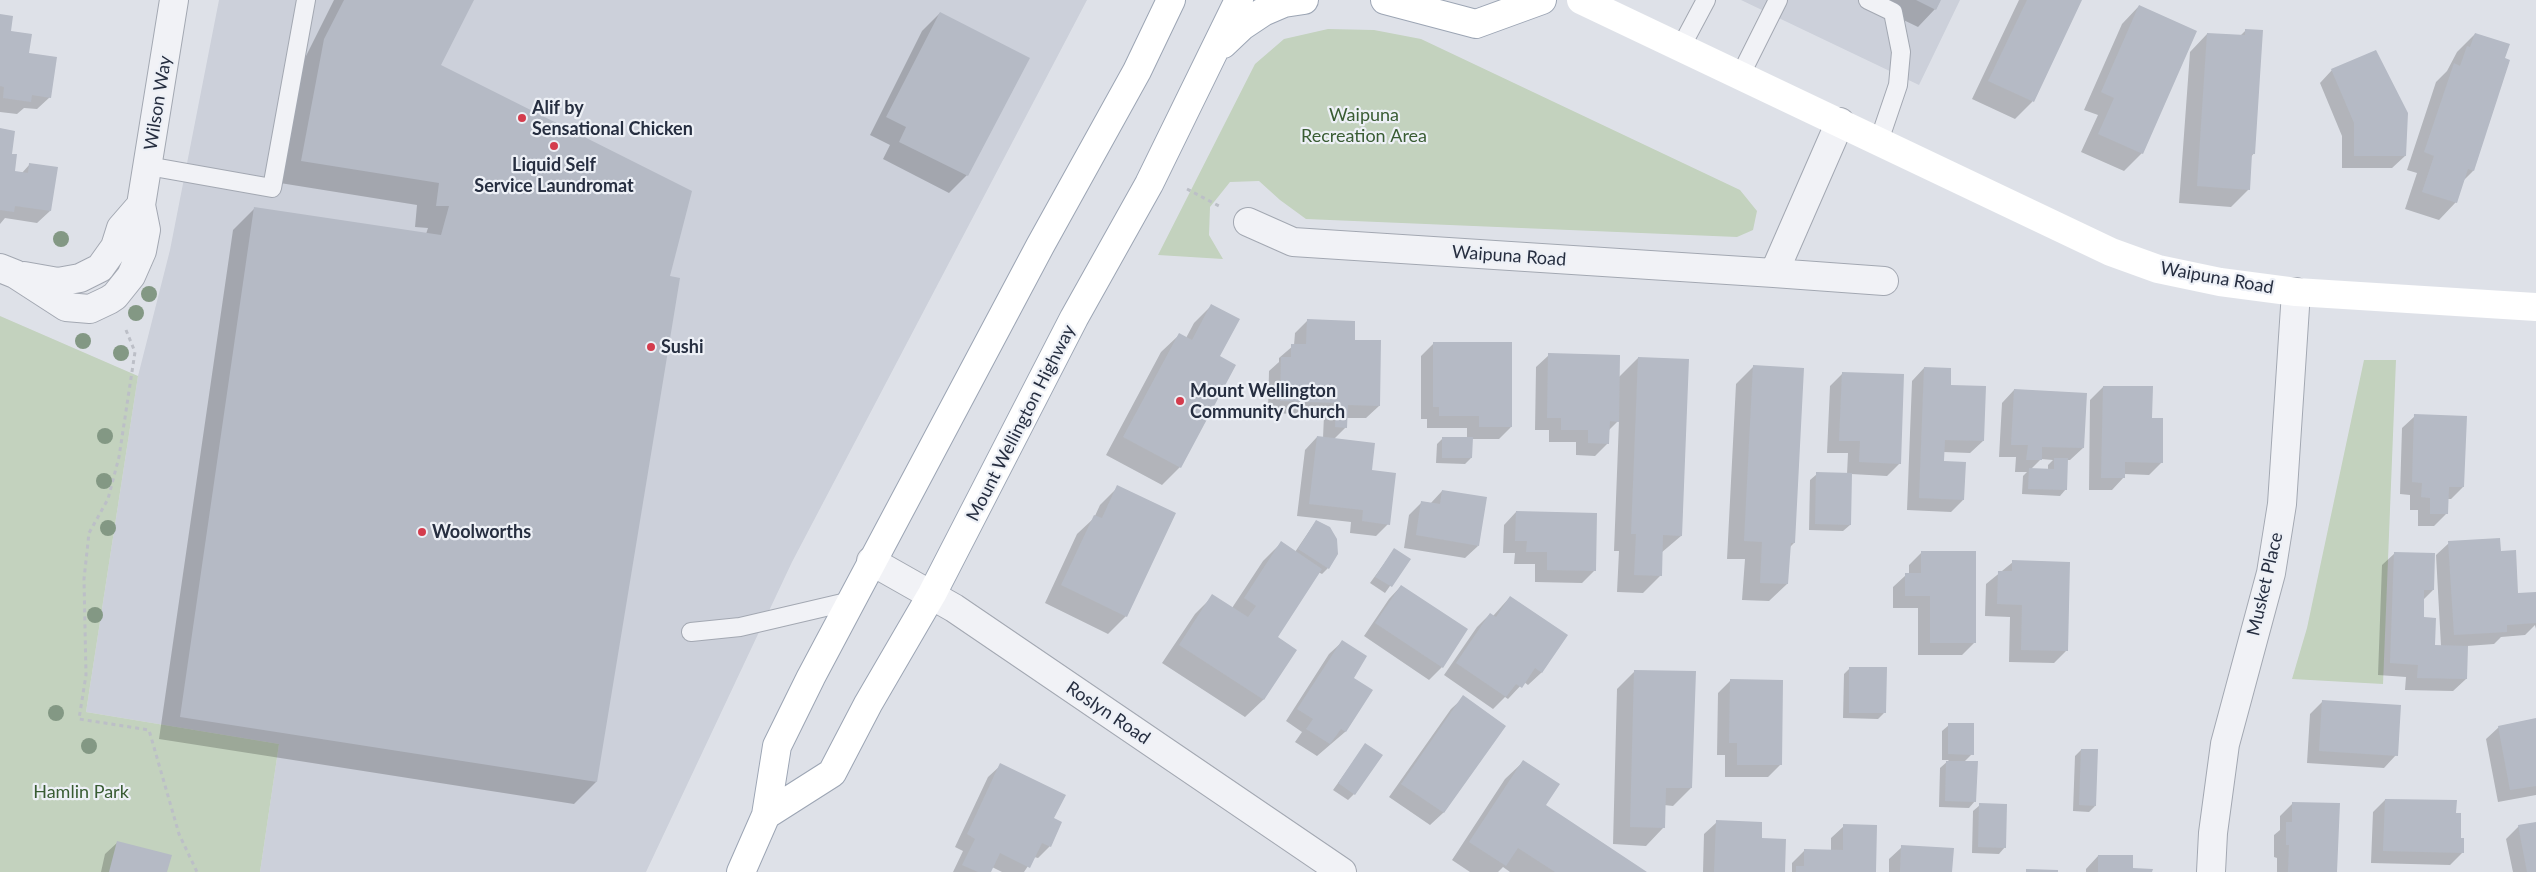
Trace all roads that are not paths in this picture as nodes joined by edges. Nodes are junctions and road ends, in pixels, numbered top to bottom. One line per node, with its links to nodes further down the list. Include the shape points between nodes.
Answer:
1 (174, 0): 19 (street, Wilson Way)
2 (306, 0): 19 (lane, via 272,188)
3 (1148, 0): 15 (main road)
4 (1171, 0): 15 (main road)
5 (1239, 0): 14 (main road, Mount Wellington Highway)
6 (1304, 0): 14 (main road, via 1263,12 1242,26)
7 (1385, 0): 8 (main road, via 1476,24)
8 (1542, 0)
9 (1580, 0): 13 (main road, Waipuna Road)
10 (1706, 0): 13 (lane)
11 (1778, 0): 16 (lane)
12 (1868, 0): 18 (lane, via 1893,12 1902,52 1898,85)
13 (1681, 48): 16 (main road, Waipuna Road)
14 (1215, 52): 27 (main road, Mount Wellington Highway, via 1149,184 1074,318)
15 (1137, 71): 26 (main road)
16 (1740, 76): 17 (main road, Waipuna Road)
17 (1840, 122): 18 (main road, Waipuna Road); 22 (street)
18 (1879, 141): 24 (main road, Waipuna Road, via 2111,252 2158,269 2220,282)
19 (148, 166): 21 (street, Wilson Way, via 141,205 121,228 115,247 100,268 80,278 58,282)
20 (1248, 222): 22 (street, Waipuna Road, via 1293,242)
21 (8, 271)
22 (1774, 274): 23 (street, Waipuna Road)
23 (1884, 281)
24 (2296, 292): 25 (main road, Waipuna Road); 33 (street, Musket Place, via 2282,504 2271,573 2225,744)
25 (2536, 307)
26 (871, 561): 27 (street, Roslyn Road); 28 (main road)
27 (932, 594): 30 (main road, Mount Wellington Highway, via 832,773); 32 (street, Roslyn Road)
28 (850, 601): 29 (lane, via 740,627); 30 (main road, via 777,746)
29 (691, 632)
30 (766, 815): 31 (main road)
31 (742, 872)
32 (1342, 872)
33 (2211, 872)

